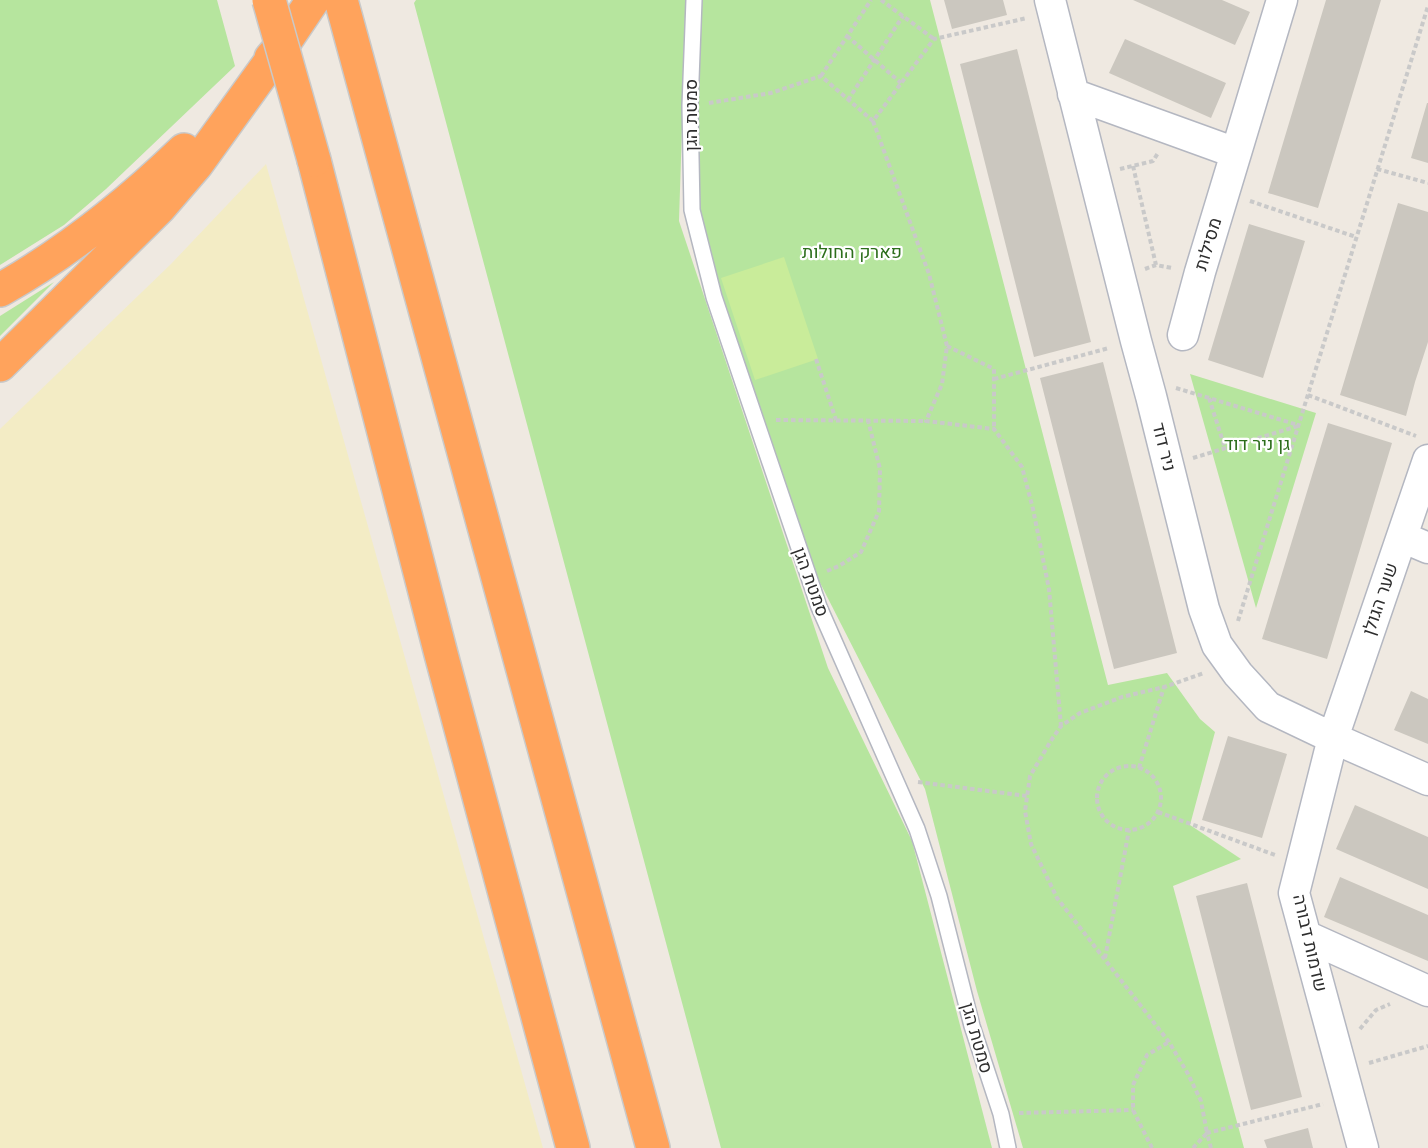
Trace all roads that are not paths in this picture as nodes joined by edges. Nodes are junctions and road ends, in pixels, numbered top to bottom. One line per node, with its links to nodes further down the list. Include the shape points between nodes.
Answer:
1 (269, 0): 19 (highway, bridge)
2 (313, 0): 7 (highway)
3 (342, 0): 20 (highway)
4 (694, 0): 21 (lane, סמטת הגן, via 692,210 714,297 819,607 917,829)
5 (1282, 0): 9 (street, מסילות)
6 (1051, 6): 8 (street, ניר דוד)
7 (284, 43): 10 (highway, via 220,116 122,207); 12 (highway, via 196,165 159,208)
8 (1073, 94): 9 (street); 15 (street, ניר דוד, via 1204,609 1217,645 1268,707)
9 (1236, 153): 11 (street, מסילות)
10 (0, 290)
11 (1183, 336)
12 (0, 365)
13 (1423, 448): 14 (street, שער הגולן)
14 (1415, 542): 15 (street, שער הגולן)
15 (1333, 738): 16 (street, ניר דוד); 17 (street, שדמות דבורה, via 1294,893)
16 (1428, 780)
17 (1306, 936): 18 (street); 22 (street, שדמות דבורה)
18 (1426, 991)
19 (573, 1148)
20 (653, 1148)
21 (1008, 1148)
22 (1363, 1148)

